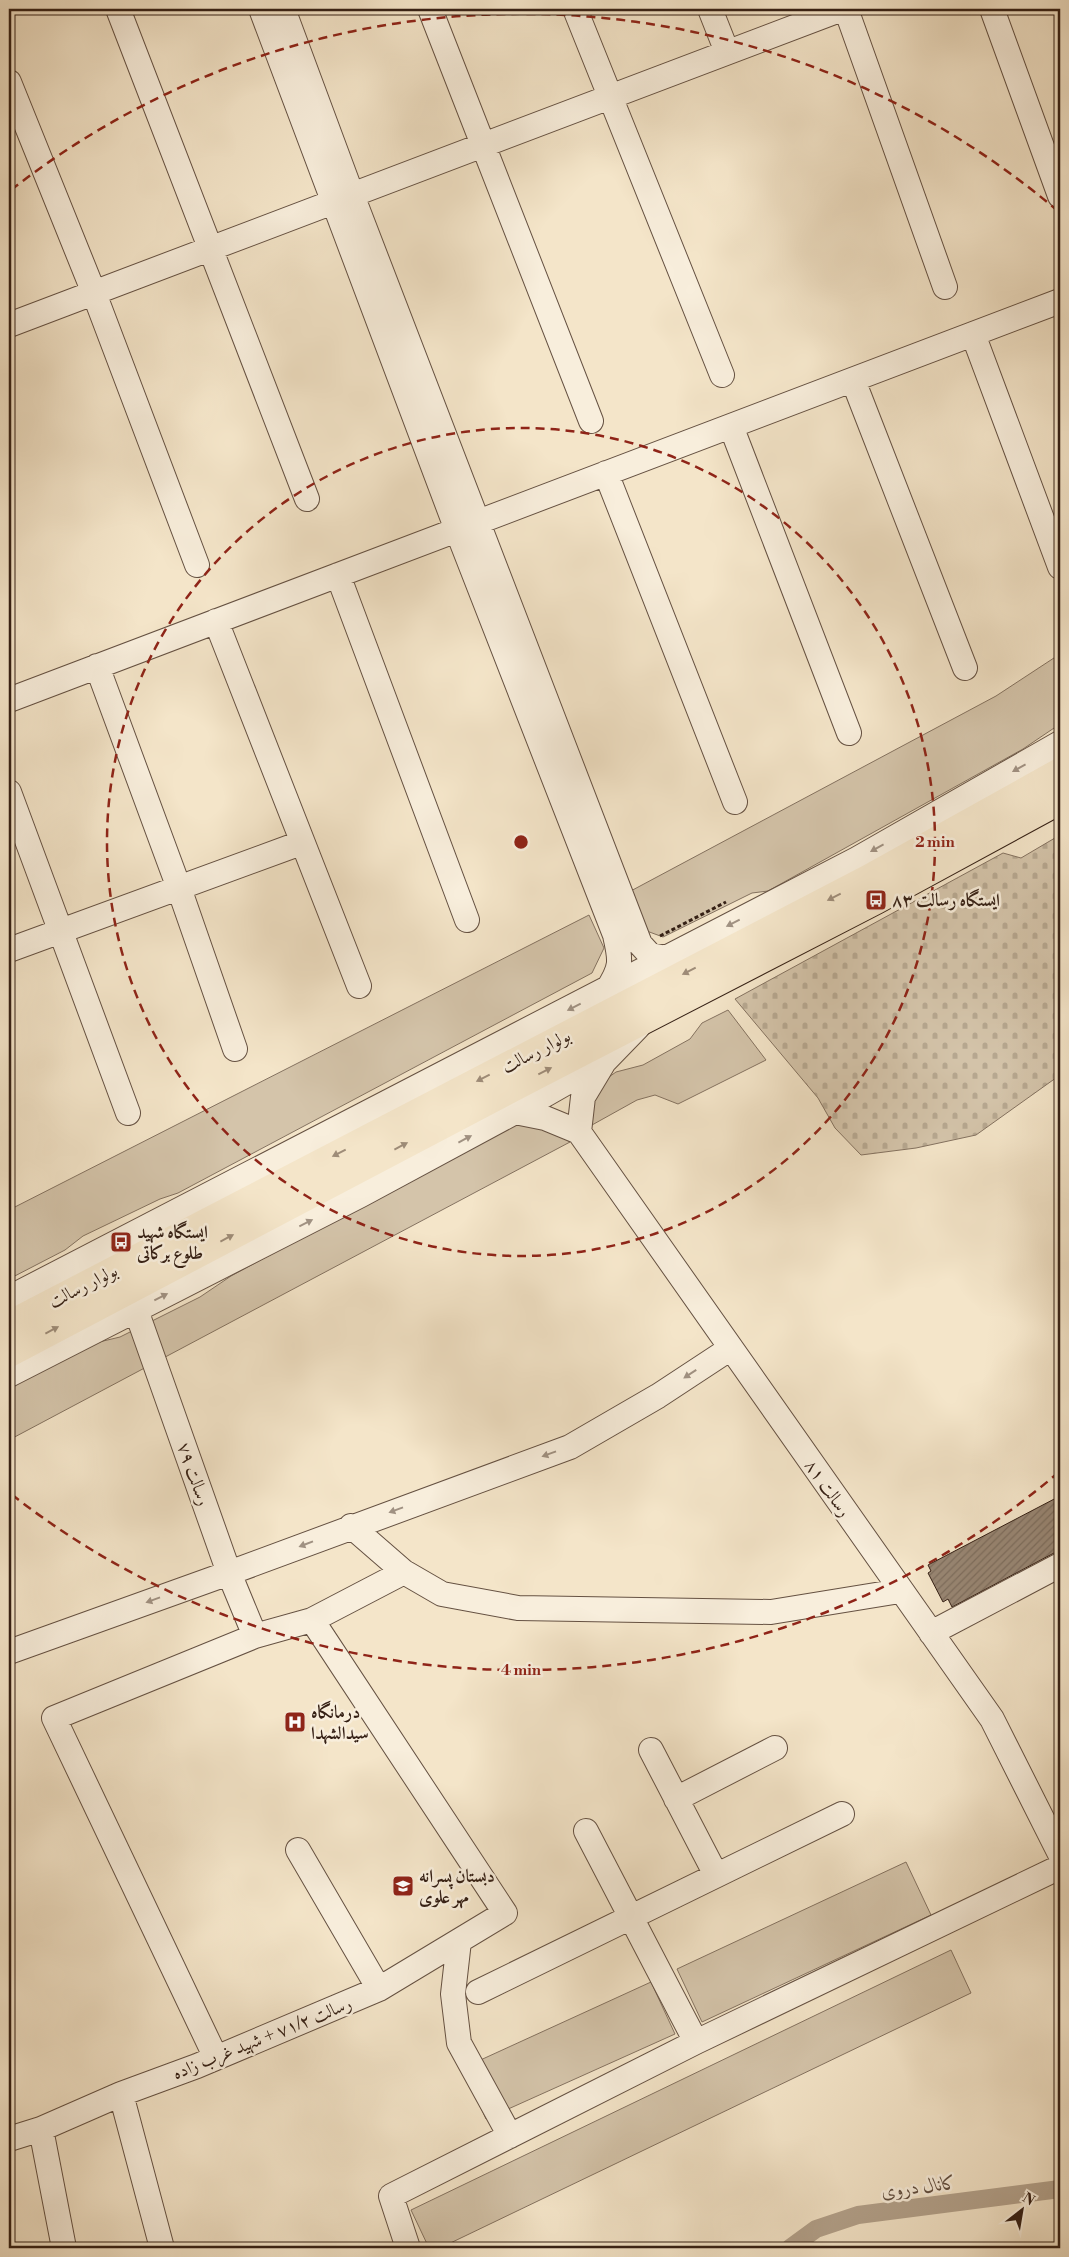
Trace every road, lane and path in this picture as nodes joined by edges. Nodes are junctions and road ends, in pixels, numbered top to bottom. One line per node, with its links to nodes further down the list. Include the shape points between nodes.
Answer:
1 (118, 9): 15 (street)
2 (261, 9): 14 (street)
3 (283, 9): 14 (street)
4 (430, 9): 12 (street)
5 (575, 9): 11 (street)
6 (710, 9): 9 (street)
7 (844, 9): 9 (street); 16 (street)
8 (992, 9): 13 (street)
9 (727, 52): 11 (street)
10 (9, 82): 17 (street)
11 (611, 96): 12 (street); 21 (street)
12 (484, 145): 14 (street); 23 (street)
13 (1060, 196)
14 (343, 198): 15 (street); 27 (street)
15 (210, 249): 17 (street); 26 (street)
16 (945, 287)
17 (94, 293): 19 (street); 28 (street)
18 (1060, 301): 20 (street)
19 (9, 325)
20 (973, 334): 22 (street); 29 (street)
21 (722, 375)
22 (853, 380): 24 (street); 33 (street)
23 (591, 421)
24 (730, 426): 25 (street); 35 (street)
25 (606, 473): 27 (street); 40 (street)
26 (307, 499)
27 (468, 526): 30 (street); 44 (street)
28 (197, 565)
29 (1060, 567)
30 (338, 575): 31 (street); 43 (street)
31 (216, 621): 32 (street); 41 (street)
32 (97, 666): 34 (street); 42 (street)
33 (965, 668)
34 (9, 700)
35 (849, 733)
36 (1060, 743): 47 (street, one-way to 47, via 857,859)
37 (1060, 772): 58 (main road, بولوار رسالت, one-way to 58, via 868,879)
38 (9, 792): 45 (street)
39 (1060, 800): 50 (main road, بولوار رسالت, via 868,905)
40 (734, 802)
41 (301, 843): 42 (street); 48 (street)
42 (179, 888): 45 (street); 51 (street)
43 (467, 920)
44 (624, 930): 47 (street, via 650,955); 49 (street, via 619,971)
45 (60, 932): 46 (street); 54 (street)
46 (9, 950)
47 (667, 958): 49 (street)
48 (359, 986)
49 (607, 990): 56 (street, one-way to 56)
50 (645, 1020): 52 (street); 60 (main road, بولوار رسالت, one-way to 50)
51 (235, 1049)
52 (606, 1060): 53 (street); 55 (street, via 583,1097)
53 (515, 1112): 55 (street, via 546,1118); 57 (street, one-way to 53)
54 (128, 1113)
55 (579, 1132): 59 (street, رسالت ۸۱)
56 (9, 1298)
57 (136, 1310): 61 (street); 65 (street, رسالت ۷۹)
58 (9, 1325)
59 (731, 1348): 62 (street, one-way to 62, via 658,1396 570,1447); 66 (street, رسالت ۸۱)
60 (9, 1353)
61 (9, 1375)
62 (351, 1526): 64 (street); 65 (street, one-way to 65)
63 (1060, 1565): 68 (street)
64 (404, 1572): 66 (street, via 442,1594 518,1608 771,1612); 67 (street)
65 (230, 1573): 69 (street, رسالت ۷۹); 70 (street, one-way to 70)
66 (900, 1591): 68 (street, رسالت ۸۱)
67 (312, 1620): 69 (street); 81 (street, رسالت ۷۱/۲ + شهید غرب زاده, via 505,1913)
68 (931, 1633): 77 (street, رسالت ۸۱, via 992,1719)
69 (255, 1636): 85 (street, via 54,1718)
70 (9, 1652)
71 (775, 1748): 73 (street)
72 (651, 1750): 73 (street)
73 (676, 1799): 79 (street)
74 (842, 1814): 79 (street)
75 (586, 1831): 80 (street)
76 (298, 1850): 82 (street)
77 (1060, 1854)
78 (1060, 1867): 84 (street)
79 (716, 1875): 80 (street)
80 (631, 1917): 83 (street); 84 (street)
81 (458, 1941): 82 (street, رسالت ۷۱/۲ + شهید غرب زاده); 88 (street, via 453,1994 459,2043)
82 (379, 1989): 85 (street, رسالت ۷۱/۲ + شهید غرب زاده)
83 (478, 1992)
84 (696, 2042): 88 (street)
85 (216, 2058): 86 (street, رسالت ۷۱/۲ + شهید غرب زاده)
86 (121, 2094): 87 (street, رسالت ۷۱/۲ + شهید غرب زاده); 91 (street)
87 (41, 2129): 89 (street, رسالت ۷۱/۲ + شهید غرب زاده); 90 (street)
88 (510, 2136): 92 (street, via 391,2196)
89 (9, 2139)
90 (64, 2248)
91 (162, 2248)
92 (408, 2248)

